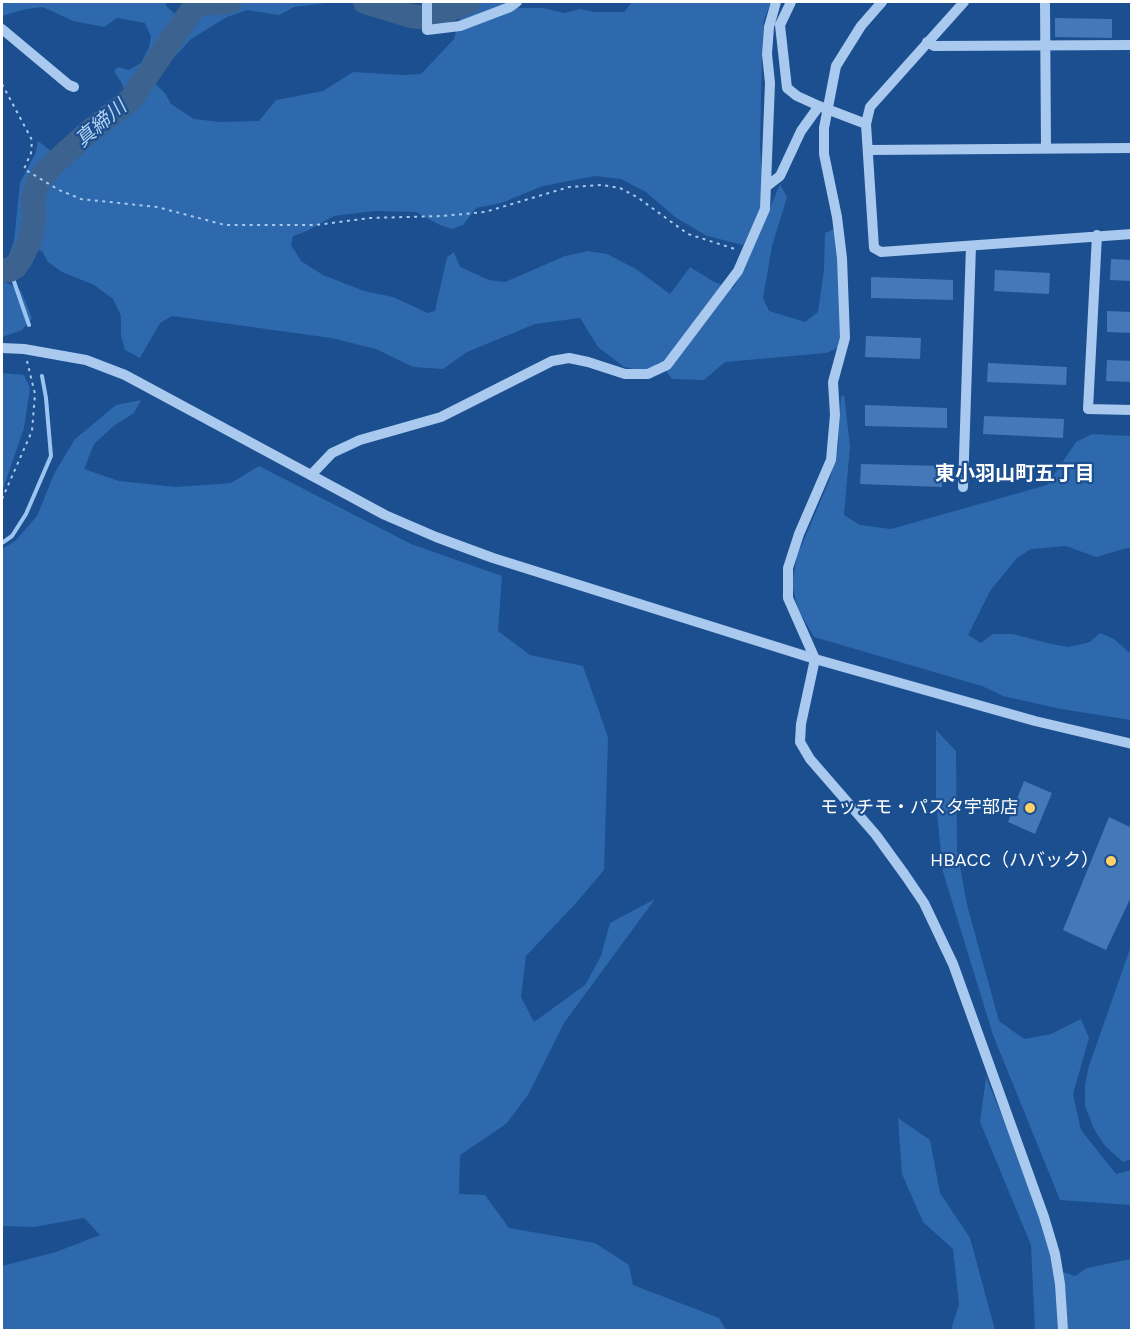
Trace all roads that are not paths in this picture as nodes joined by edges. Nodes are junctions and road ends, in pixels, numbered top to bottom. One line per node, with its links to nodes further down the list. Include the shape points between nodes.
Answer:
1 (427, 2): 2 (street, via 428,30 468,23)
2 (517, 2)
3 (776, 2): 18 (street, via 767,54)
4 (792, 2): 13 (street, via 780,26 787,88)
5 (882, 2): 13 (street, via 861,26 836,66)
6 (964, 2): 9 (street)
7 (1045, 2): 10 (street)
8 (2, 29): 12 (street)
9 (927, 42): 10 (street, via 934,46); 14 (street, via 870,107)
10 (1046, 45): 11 (street); 15 (street)
11 (1131, 45)
12 (74, 87)
13 (823, 108): 14 (street); 18 (street, via 801,131 780,176); 26 (street, via 824,154 842,258 845,338 833,382 836,415 831,460 788,568 788,598)
14 (866, 124): 17 (street)
15 (1046, 148): 16 (street); 17 (street)
16 (1131, 148)
17 (868, 150): 21 (street, via 874,248 881,252)
18 (767, 186): 24 (street, via 765,209 738,271 667,365 648,374 625,374 569,358 552,361 441,417 360,440 332,453)
19 (1131, 234): 20 (street)
20 (1097, 235): 21 (street); 23 (street, via 1088,409)
21 (970, 246): 25 (street)
22 (2, 348): 24 (street, via 86,360 125,375)
23 (1131, 410)
24 (310, 475): 26 (street, via 386,515 474,551)
25 (963, 487)
26 (815, 659): 27 (street); 28 (street, via 801,742 810,759 905,875 924,903 953,964 1044,1217 1055,1254)
27 (1131, 744)
28 (1063, 1330)

